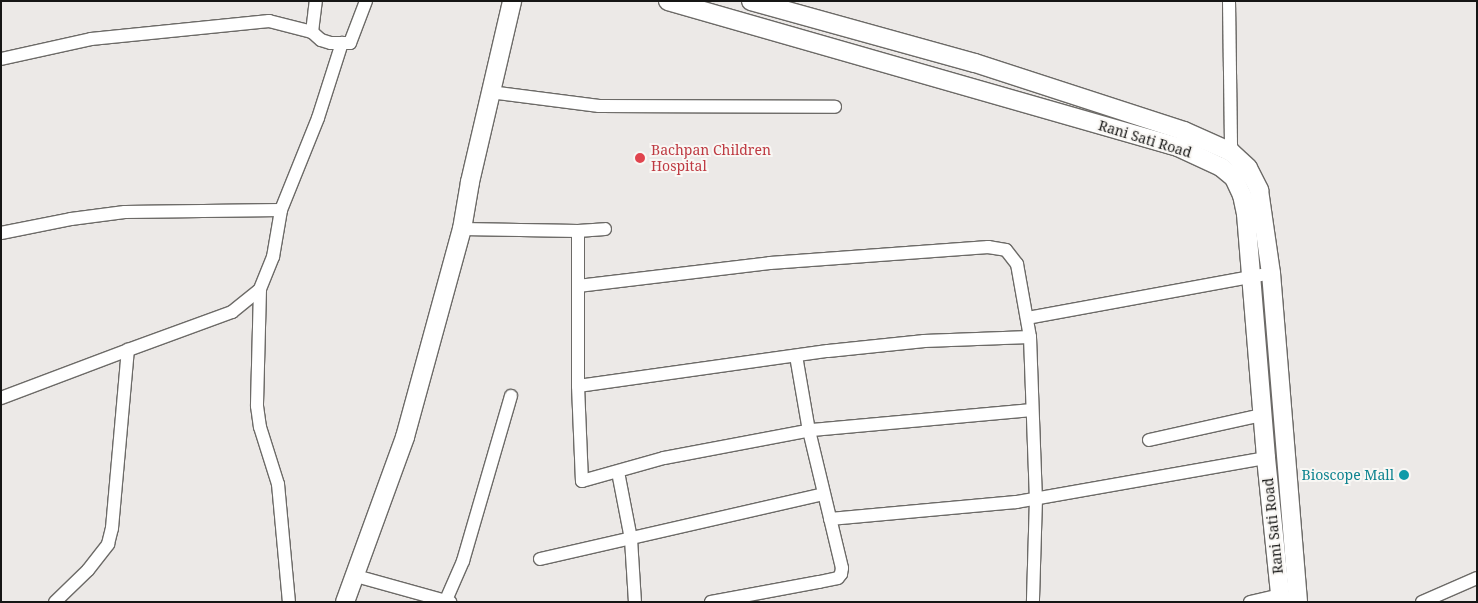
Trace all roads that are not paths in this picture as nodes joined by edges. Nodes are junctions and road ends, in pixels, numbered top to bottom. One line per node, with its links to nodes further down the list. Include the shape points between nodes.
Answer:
1 (316, 1): 8 (street)
2 (366, 1): 9 (street, via 350,43)
3 (512, 1): 11 (street)
4 (668, 1): 7 (street, Rani Sati Road)
5 (1229, 1): 14 (street)
6 (761, 3): 7 (street); 13 (street, via 976,63)
7 (762, 29): 13 (street, Rani Sati Road)
8 (312, 32): 9 (street, via 321,40); 10 (street, via 269,21 91,39)
9 (342, 43): 15 (street, via 318,118)
10 (1, 59)
11 (490, 92): 12 (street, via 599,106); 16 (street)
12 (835, 107)
13 (1181, 139): 14 (street); 21 (street, Rani Sati Road, via 1234,178 1246,214)
14 (1231, 152): 20 (street, via 1248,168 1259,190)
15 (281, 210): 19 (street, via 125,212); 23 (street, via 273,257)
16 (462, 229): 18 (street); 42 (street, via 405,438)
17 (605, 229): 18 (street)
18 (578, 231): 22 (street)
19 (1, 233)
20 (1270, 273): 21 (street); 53 (street)
21 (1252, 276): 24 (street); 32 (street, Rani Sati Road)
22 (578, 286): 24 (street, via 770,263 988,247 1006,250 1017,264); 28 (street)
23 (260, 288): 26 (street, via 232,312); 47 (street, via 257,406 260,427 278,484)
24 (1027, 318): 25 (street)
25 (1030, 337): 27 (street, via 924,341); 31 (street)
26 (128, 350): 30 (street); 46 (street, via 108,544 88,570)
27 (796, 356): 28 (street); 33 (street)
28 (578, 386): 36 (street, via 582,481)
29 (511, 396): 45 (street, via 463,561)
30 (1, 398)
31 (1032, 410): 33 (street); 38 (street)
32 (1262, 415): 34 (street); 35 (street, Rani Sati Road)
33 (809, 431): 36 (street, via 664,458); 37 (street)
34 (1149, 440)
35 (1266, 458): 38 (street); 44 (street, Rani Sati Road)
36 (618, 472): 40 (street)
37 (823, 494): 39 (street); 40 (street)
38 (1036, 498): 39 (street); 51 (street)
39 (830, 519): 50 (street, via 842,568 838,578)
40 (631, 539): 41 (street); 49 (street)
41 (540, 559)
42 (356, 576): 45 (street); 48 (street)
43 (1477, 578): 54 (street)
44 (1280, 598): 52 (street)
45 (448, 601)
46 (54, 602)
47 (289, 602)
48 (345, 602)
49 (635, 602)
50 (711, 602)
51 (1033, 602)
52 (1250, 602)
53 (1298, 602)
54 (1422, 602)

